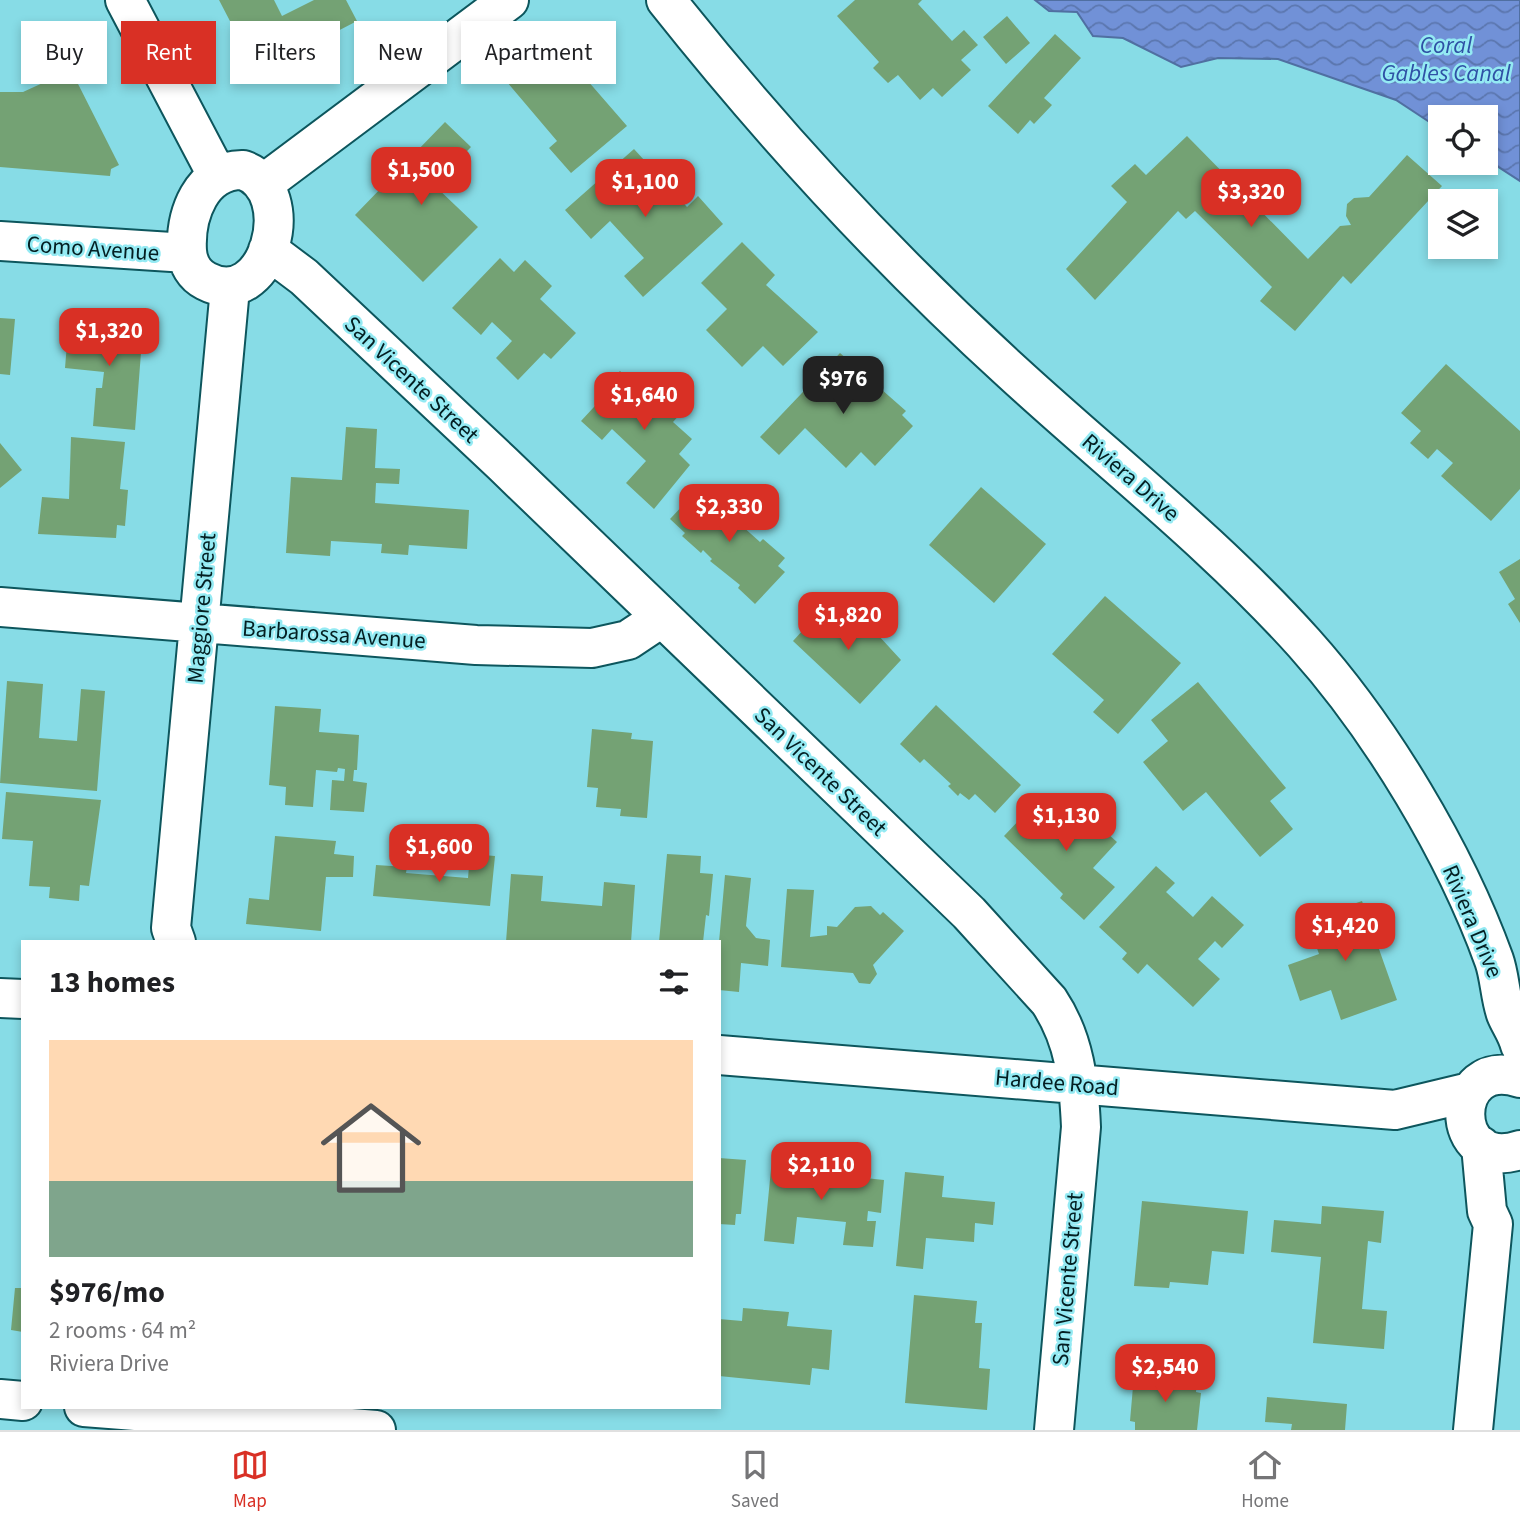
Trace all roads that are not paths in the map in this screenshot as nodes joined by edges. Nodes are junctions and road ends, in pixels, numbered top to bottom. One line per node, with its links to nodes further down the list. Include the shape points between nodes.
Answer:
1 (125, 0): 4 (street)
2 (509, 0): 5 (street)
3 (666, 0): 16 (street, Riviera Drive, via 740,89 887,248 1014,373 1203,542 1337,682 1382,743 1451,867 1493,956)
4 (217, 175): 5 (street, via 243,170); 8 (street, via 205,185 193,209)
5 (264, 184): 7 (street, via 274,225)
6 (0, 241): 8 (street, Como Avenue)
7 (268, 250): 9 (street, via 251,278); 11 (street, San Vicente Street, via 347,317)
8 (187, 253): 9 (street, via 194,273)
9 (230, 288): 12 (street, Maggiore Street)
10 (0, 607): 12 (street, Barbarossa Avenue)
11 (661, 618): 12 (street, Barbarossa Avenue, via 628,640 592,648 476,645); 18 (street, San Vicente Street, via 1037,984 1062,1023)
12 (199, 624): 13 (street, Maggiore Street)
13 (170, 937)
14 (0, 998): 15 (street)
15 (21, 999)
16 (1513, 1030): 19 (street, Riviera Drive, via 1498,1031)
17 (721, 1055): 18 (street, Hardee Road)
18 (1080, 1083): 20 (street, Hardee Road); 29 (street, San Vicente Street, via 1082,1127)
19 (1492, 1083): 20 (street, Hardee Road); 21 (street, Riviera Drive, via 1464,1111)
20 (1395, 1110): 21 (street, Hardee Road)
21 (1477, 1143): 22 (street, Hardee Road, via 1501,1153); 23 (street)
22 (1520, 1151): 23 (street, via 1508,1179 1503,1213)
23 (1493, 1224): 30 (street)
24 (0, 1399): 25 (street)
25 (21, 1401)
26 (94, 1409): 27 (street)
27 (129, 1416): 28 (street)
28 (376, 1430)
29 (1054, 1430)
30 (1474, 1430)

